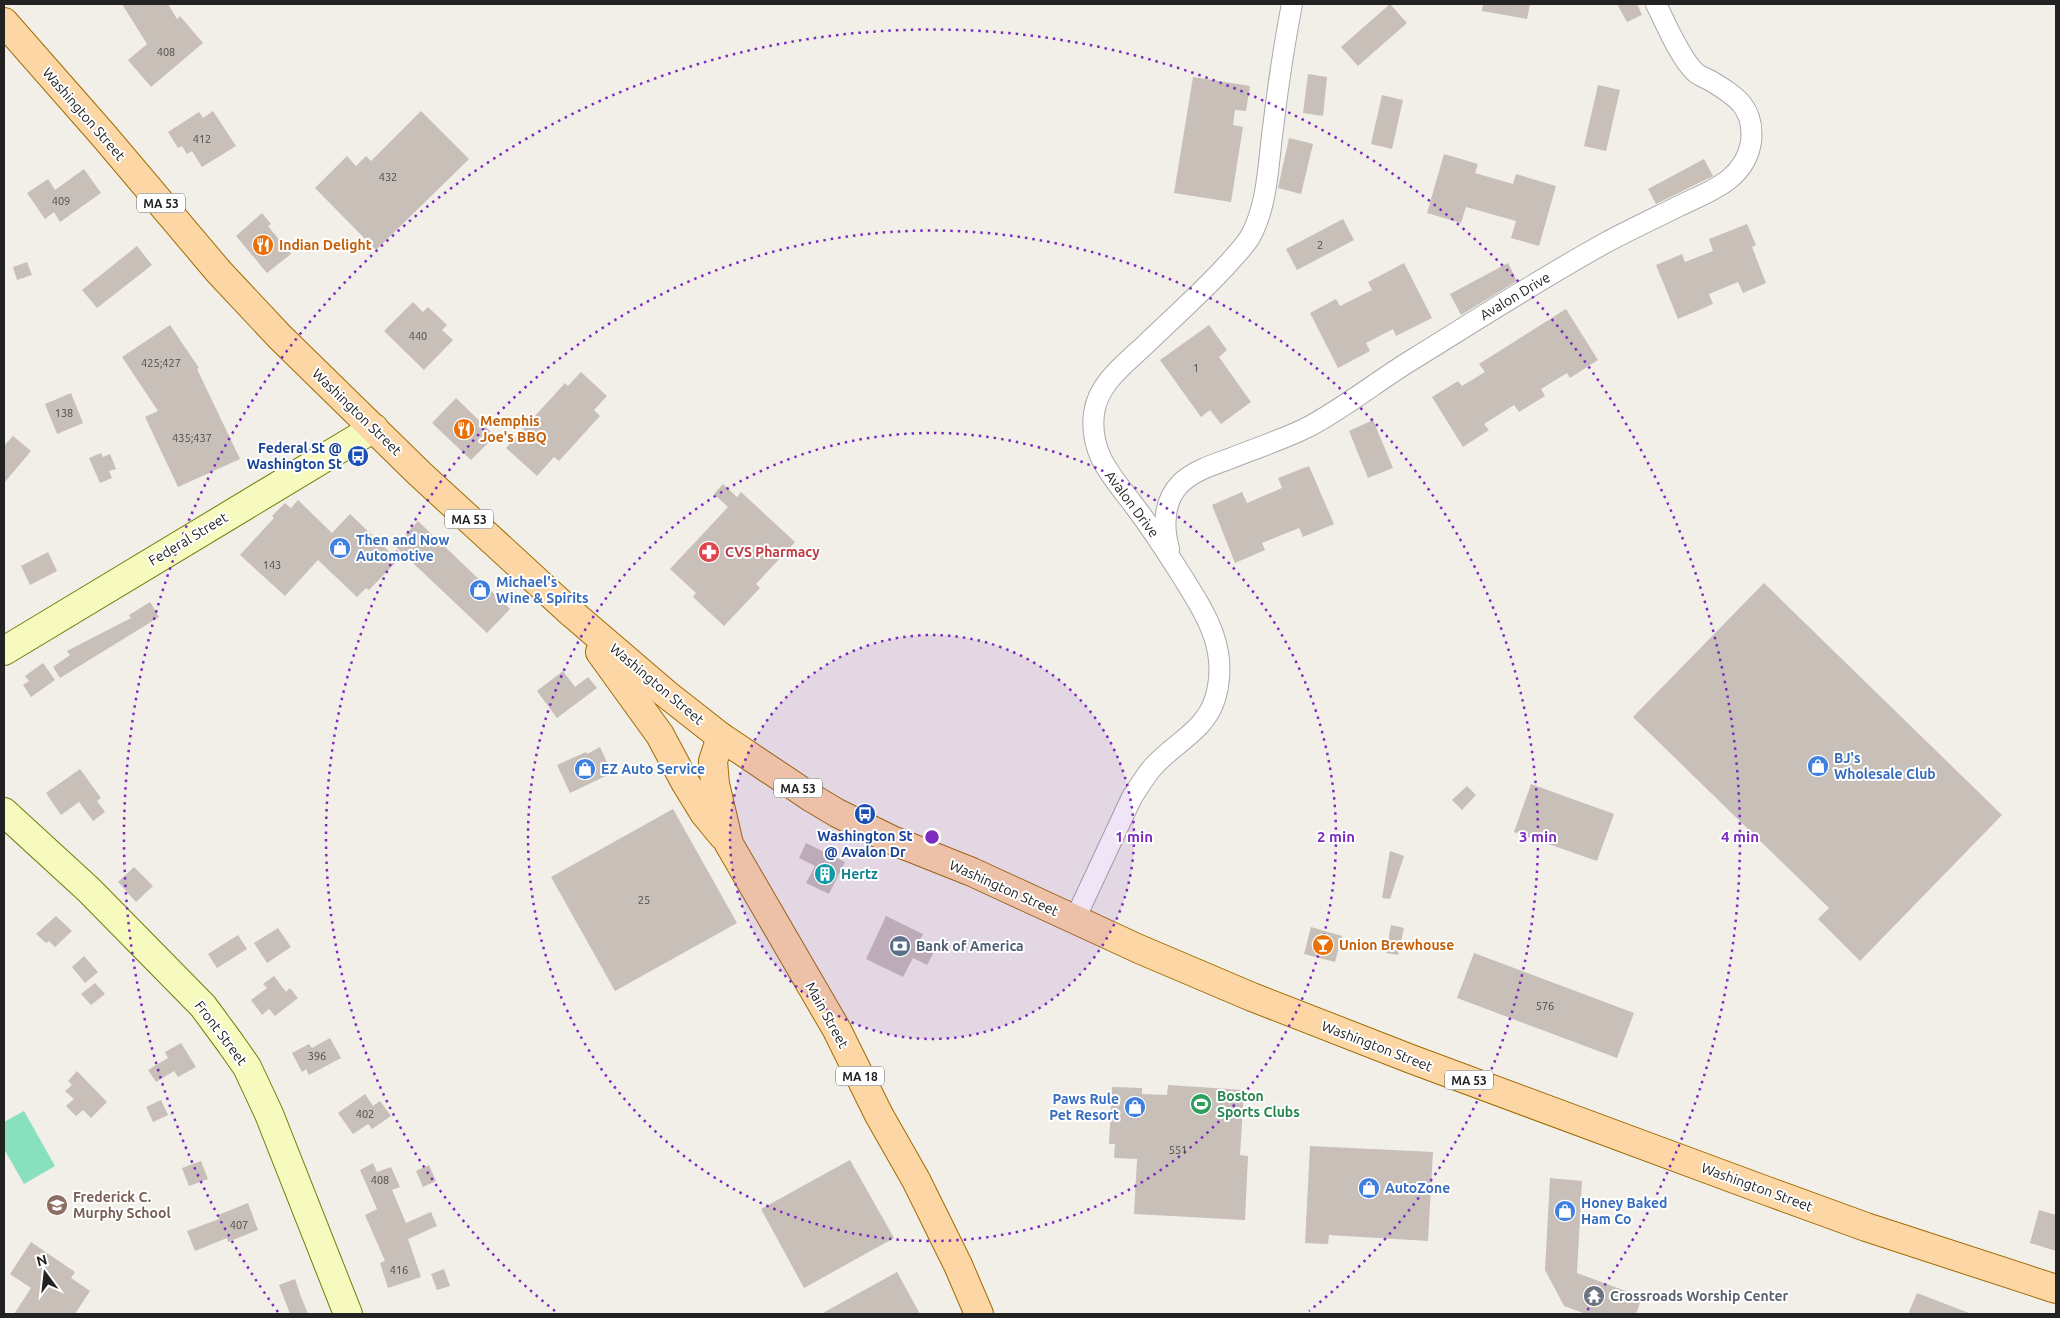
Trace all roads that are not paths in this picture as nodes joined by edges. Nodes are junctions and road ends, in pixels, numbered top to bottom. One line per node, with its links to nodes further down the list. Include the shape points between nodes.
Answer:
1 (1292, 4): 5 (street, Avalon Drive, via 1259,219 1249,239 1216,277 1108,381 1094,411 1096,447 1104,466)
2 (1656, 4): 5 (street, Avalon Drive, via 1695,72 1734,95 1747,112 1751,140 1744,164 1737,174 1717,188 1606,242 1550,275 1412,359 1317,422 1206,467 1187,478 1178,486 1165,513 1164,527)
3 (4, 22): 4 (main road, Washington Street / MA 53, via 219,272 280,337)
4 (374, 428): 6 (main road, Washington Street / MA 53); 7 (street, Federal Street)
5 (1171, 558): 12 (street, Avalon Drive, via 1201,604 1215,636 1218,682 1214,700 1193,733 1168,752 1142,780)
6 (567, 609): 8 (main road, Washington Street / MA 53); 9 (main road, via 660,735)
7 (4, 651)
8 (714, 732): 9 (main road, via 692,766); 11 (main road, Main Street / MA 18, via 715,784); 12 (main road, Washington Street / MA 53, via 837,812 894,841)
9 (695, 798): 11 (main road, MA 18)
10 (4, 812): 14 (street, Front Street, via 103,904 203,1006 232,1044 247,1067 269,1114)
11 (729, 844): 15 (main road, Main Street / MA 18, via 837,1030 916,1180)
12 (1075, 919): 13 (main road, Washington Street / MA 53, via 1242,993 1411,1059 1866,1227)
13 (2056, 1289)
14 (348, 1314)
15 (979, 1314)

